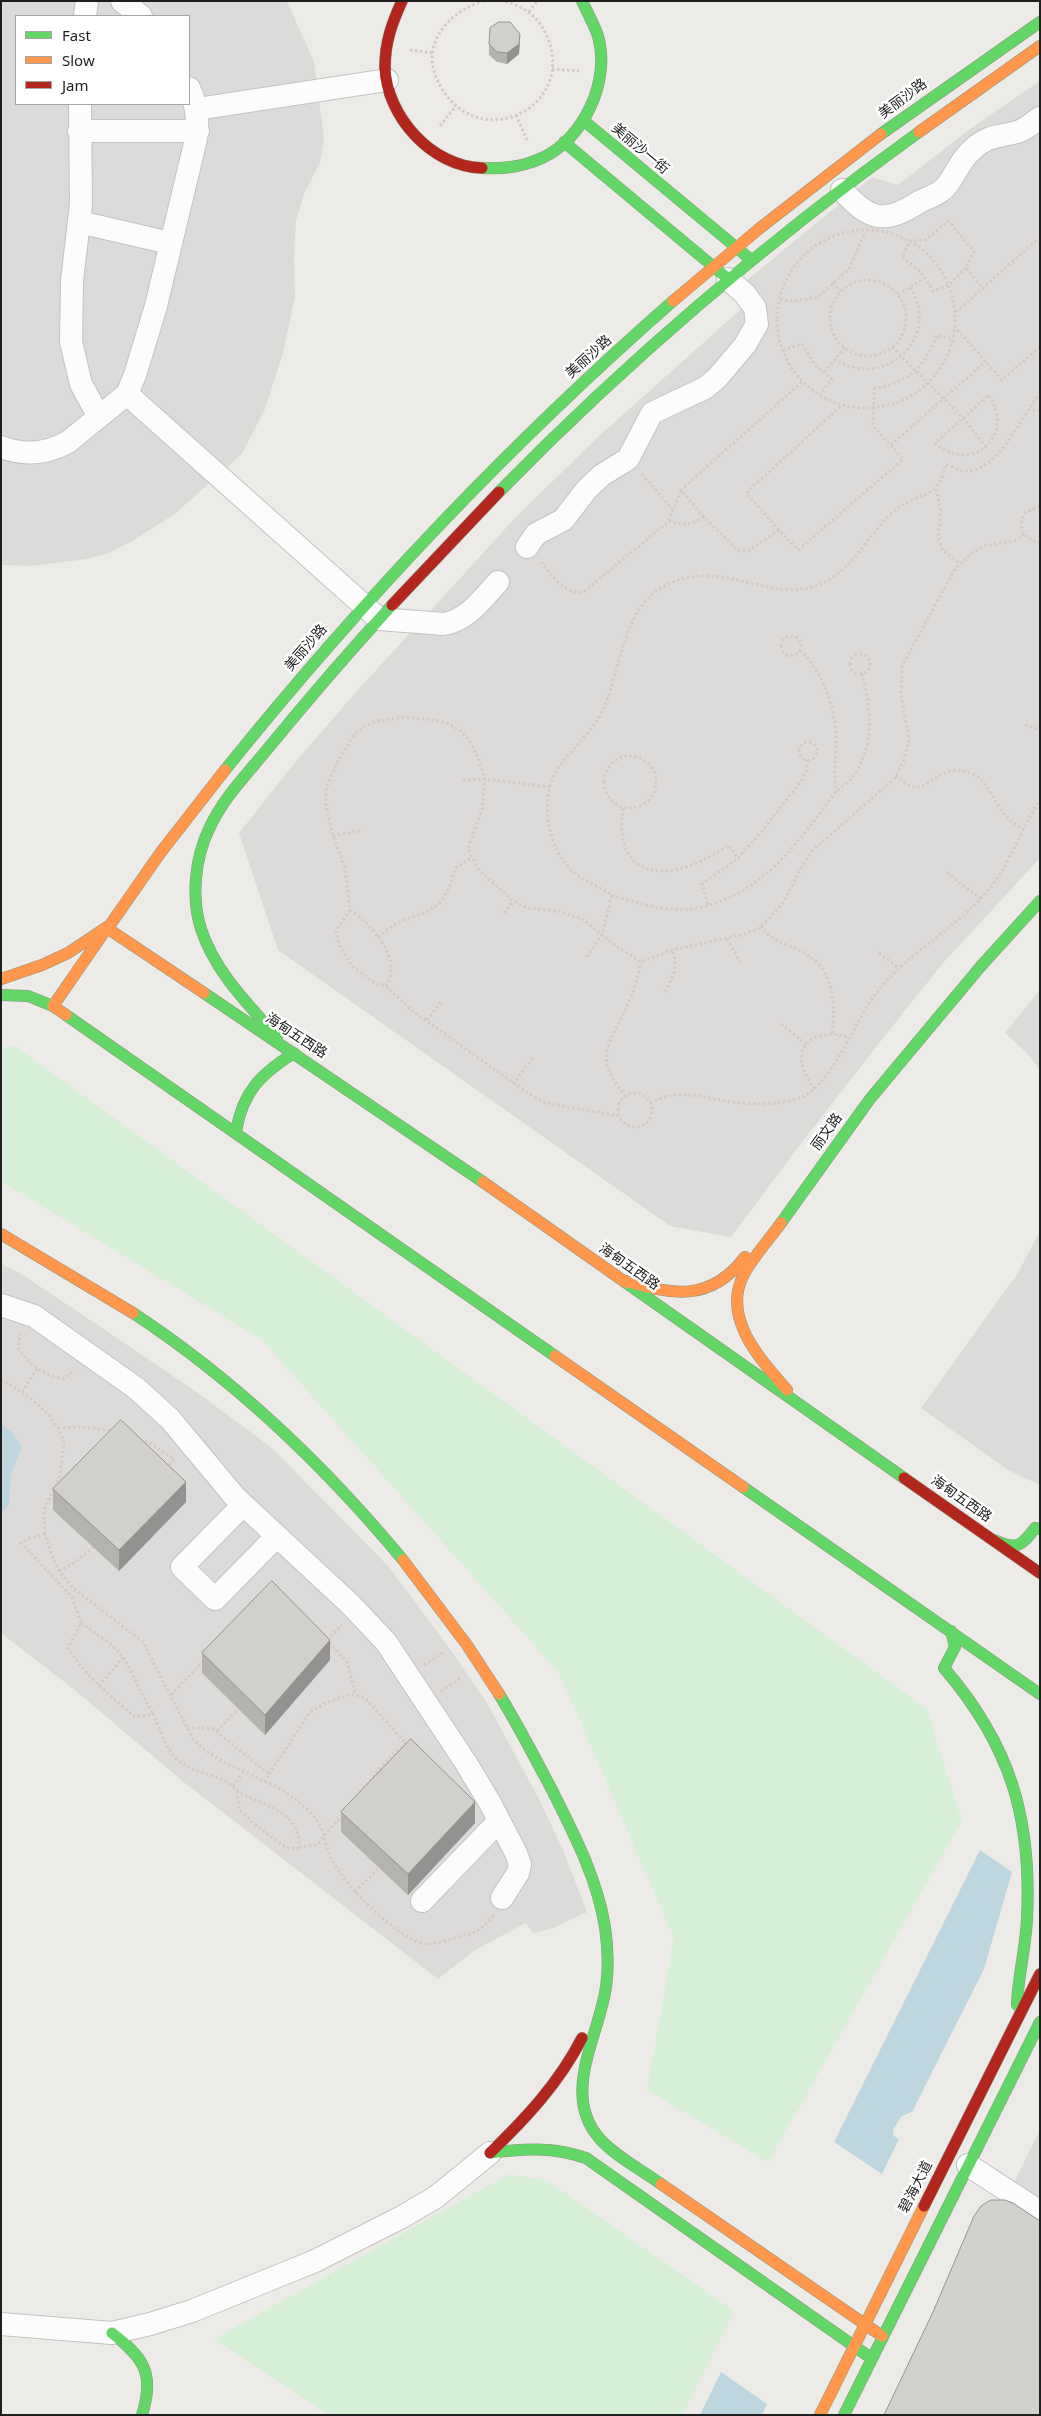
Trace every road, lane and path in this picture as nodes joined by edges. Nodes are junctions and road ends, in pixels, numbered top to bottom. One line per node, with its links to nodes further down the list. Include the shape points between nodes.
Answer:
1 (87, 1): 10 (street)
2 (122, 1): 11 (street)
3 (402, 1): 14 (main road, via 388,33)
4 (484, 1): 8 (path)
5 (501, 1): 9 (path, via 511,2)
6 (537, 1): 9 (path)
7 (582, 1): 18 (main road, via 598,37 600,72 591,107)
8 (468, 3): 9 (path, via 439,32 433,52 434,74 442,93 457,108 473,117 492,120 511,118 528,110 541,97 550,80 553,62 551,43)
9 (529, 12)
10 (85, 15)
11 (140, 15)
12 (1040, 22): 28 (main road, 美丽沙路, via 936,93)
13 (1040, 46): 21 (main road, 美丽沙路)
14 (387, 80): 16 (street); 20 (main road, via 393,103 412,133 439,156 473,168 508,169 543,158)
15 (80, 105): 19 (street)
16 (194, 109): 19 (street); 27 (street)
17 (1040, 118): 21 (street, via 1018,132 997,134 977,146 940,192 889,217 864,212)
18 (583, 120): 20 (main road); 22 (main road, 美丽沙一街)
19 (79, 131): 23 (street)
20 (564, 142): 22 (main road, 美丽沙一街)
21 (842, 190): 29 (main road, 美丽沙路)
22 (669, 212): 28 (main road, 美丽沙一街); 31 (main road, 美丽沙一街)
23 (79, 222): 27 (street); 62 (street, via 72,281 71,342 81,384)
24 (865, 232): 26 (path, via 880,231); 33 (path, via 849,268); 39 (path, via 850,231 820,242 797,262 782,289)
25 (1039, 240): 36 (path)
26 (910, 242): 30 (path, via 926,240 948,221 974,251); 32 (path, via 902,257); 34 (path, via 934,261)
27 (170, 243): 54 (street, via 148,333)
28 (736, 247): 29 (main road, 美丽沙一街); 31 (main road, 美丽沙路)
29 (750, 260): 31 (main road, 美丽沙路)
30 (966, 268): 34 (path); 36 (path)
31 (721, 273): 67 (street, via 745,294 755,308 757,324 745,345 718,378 705,388 652,413); 80 (main road, 美丽沙路, via 453,539); 80 (main road, 美丽沙路, via 594,373 502,459)
32 (924, 278): 34 (path, via 933,291); 35 (path)
33 (832, 283): 37 (path); 39 (path, via 818,298)
34 (949, 285): 40 (path)
35 (910, 287): 38 (path); 47 (path, via 919,303 920,319 914,341)
36 (983, 288): 40 (path)
37 (841, 291): 38 (path, via 854,282 871,280 888,286); 45 (path, via 831,308 830,321 832,332)
38 (898, 296): 43 (path, via 904,305 906,318 904,331)
39 (780, 300): 46 (path, via 777,320)
40 (956, 312): 41 (path)
41 (954, 326): 42 (path); 49 (path)
42 (954, 340): 50 (path, via 937,334 929,355); 53 (path, via 943,366)
43 (892, 347): 45 (path, via 868,356); 47 (path)
44 (1040, 347): 49 (path, via 1002,380)
45 (845, 348): 48 (path)
46 (783, 350): 51 (path, via 802,344 815,365); 52 (path)
47 (902, 356): 48 (path, via 891,364 872,368 854,368); 50 (path)
48 (834, 360): 51 (path)
49 (986, 361): 57 (path)
50 (916, 370): 53 (path); 59 (path, via 896,384 874,389)
51 (824, 372): 56 (path, via 832,379)
52 (803, 381): 56 (path); 68 (path)
53 (928, 383): 57 (path); 59 (path, via 901,402)
54 (127, 394): 62 (street); 80 (street)
55 (1040, 394): 60 (path)
56 (820, 395): 58 (path)
57 (944, 399): 63 (path); 64 (path)
58 (843, 405): 59 (path); 74 (path, via 746,493)
59 (874, 408): 64 (path, via 873,426)
60 (1027, 410): 61 (path); 69 (path, via 992,459 984,466 964,471 946,464)
61 (1040, 410)
62 (100, 417): 65 (street, via 68,442 48,452 24,453)
63 (963, 418): 66 (path); 66 (path, via 989,395 995,404 998,427); 66 (path, via 935,443 954,455 966,456)
64 (891, 445): 74 (path, via 903,459 798,550)
65 (1, 447)
66 (986, 447)
67 (628, 459): 71 (path); 77 (street, via 602,474 563,520 536,534)
68 (680, 490): 71 (path); 72 (path)
69 (936, 490): 78 (path, via 941,511 938,538 942,549); 89 (path, via 911,499 896,509 850,565 826,581 808,588 781,589 709,575 688,578 657,591 631,626 603,710 558,768)
70 (1040, 506): 75 (path, via 1030,508 1022,517)
71 (673, 510): 73 (path)
72 (704, 517): 73 (path, via 692,524); 74 (path, via 737,550 748,550)
73 (669, 521): 77 (path, via 578,594 568,591)
74 (779, 530)
75 (1024, 534): 76 (path); 78 (path, via 1017,540 984,546)
76 (1040, 543)
77 (527, 547)
78 (960, 564): 86 (path, via 902,666 901,695 910,740)
79 (498, 582): 80 (street, via 455,622 444,624)
80 (371, 612): 108 (main road, 美丽沙路, via 218,778); 129 (main road, 美丽沙路, via 209,828 196,880 197,919 211,956)
81 (800, 650): 81 (path, via 801,644 795,636 786,637 782,642 783,652 788,656); 90 (path, via 818,673 832,709)
82 (862, 673): 82 (path, via 869,667 869,660 858,654 852,657 850,666 856,673); 90 (path, via 869,733 853,777)
83 (1025, 725): 84 (path)
84 (1040, 730)
85 (807, 759): 85 (path, via 815,757 817,751 811,742 802,744 800,748 802,757); 97 (path, via 807,770 800,781)
86 (896, 775): 94 (path, via 913,788 920,788 944,771 974,774 990,789 1002,811); 107 (path, via 812,851 784,901)
87 (463, 780): 88 (path)
88 (485, 780): 89 (path); 95 (path, via 468,739 447,723 405,717 377,721 354,735 326,788); 96 (path, via 482,808 468,849)
89 (550, 787): 100 (path, via 549,822 562,859 582,879)
90 (836, 792): 104 (path, via 779,864 738,895)
91 (1040, 800): 94 (path)
92 (623, 808): 92 (path, via 641,806 654,794 656,777 647,761 639,757 622,756 608,766 605,774 609,798); 97 (path, via 622,841 634,861 644,868 680,870 728,845)
93 (363, 830): 95 (path)
94 (1023, 830): 101 (path, via 1001,872)
95 (332, 836): 105 (path, via 345,868)
96 (471, 858): 102 (path, via 488,880); 110 (path, via 455,868 449,891 433,909 390,926)
97 (738, 858): 104 (path, via 702,884)
98 (947, 873): 101 (path)
99 (1040, 890): 139 (main road, 丽文路, via 904,1044 729,1276 710,1288 681,1290 647,1287)
100 (612, 896): 104 (path, via 674,909); 109 (path)
101 (981, 899): 117 (path)
102 (513, 901): 106 (path); 109 (path, via 528,908 558,911 582,918)
103 (1040, 901): 146 (main road, 丽文路, via 870,1099 743,1276 736,1302 740,1324 762,1360)
104 (708, 904)
105 (350, 910): 110 (path, via 364,919); 119 (path, via 336,930 338,945 352,966 376,984)
106 (504, 913)
107 (762, 926): 111 (path); 126 (path, via 766,934 778,943 803,952 815,961 825,974 834,1005)
108 (107, 928): 118 (main road, via 48,962); 123 (main road, 美丽沙路); 129 (main road, 海甸五西路)
109 (602, 934): 114 (path); 115 (path)
110 (378, 937): 119 (path, via 388,954 391,971)
111 (727, 938): 112 (path); 116 (path)
112 (672, 950): 115 (path); 120 (path, via 676,958 675,973)
113 (879, 954): 117 (path)
114 (587, 957)
115 (641, 962): 133 (path, via 627,1006 609,1040 606,1061 615,1084)
116 (741, 963)
117 (899, 968): 127 (path, via 873,997)
118 (1, 979)
119 (386, 986): 124 (path)
120 (665, 992)
121 (1, 994): 123 (main road, via 20,994)
122 (440, 1002): 124 (path)
123 (53, 1006): 136 (main road)
124 (427, 1020): 131 (path)
125 (781, 1024): 128 (path)
126 (832, 1034): 127 (path); 128 (path, via 812,1038)
127 (849, 1037): 132 (path)
128 (806, 1044): 132 (path, via 801,1058)
129 (290, 1050): 136 (main road, via 253,1086 241,1109); 139 (main road, 海甸五西路)
130 (534, 1056): 131 (path)
131 (513, 1084): 135 (path, via 546,1103)
132 (815, 1088): 134 (path, via 800,1098 775,1103 731,1102 686,1093 673,1094)
133 (626, 1096): 134 (path, via 643,1095); 135 (path, via 619,1105)
134 (650, 1103): 135 (path, via 652,1113 643,1126 627,1125)
135 (620, 1116)
136 (236, 1131): 164 (main road)
137 (1, 1234): 205 (main road, via 142,1318 257,1409 322,1469 420,1581 456,1628 508,1708 573,1833 599,1901 608,1960 600,2019 582,2080 587,2121 598,2138 633,2164)
138 (1, 1246): 168 (main road, via 100,1303 220,1390 334,1495 392,1562)
139 (621, 1280): 146 (main road, 海甸五西路)
140 (1, 1305): 141 (street)
141 (34, 1316): 142 (street); 143 (path, via 21,1334 18,1347 23,1357)
142 (87, 1353): 143 (path, via 72,1373 63,1379); 155 (street, via 136,1388 170,1419)
143 (38, 1368): 145 (path)
144 (1, 1379): 145 (path)
145 (22, 1392): 147 (path, via 49,1415)
146 (798, 1403): 159 (main road, 海甸五西路)
147 (58, 1428): 148 (path, via 114,1431); 154 (path, via 64,1442 62,1467)
148 (106, 1438)
149 (133, 1438): 150 (path, via 150,1443)
150 (174, 1459): 151 (path); 152 (path)
151 (182, 1465)
152 (164, 1471)
153 (58, 1492): 154 (path)
154 (46, 1504): 157 (path)
155 (243, 1505): 158 (street); 158 (street, via 182,1567 215,1599)
156 (1040, 1529): 159 (main road, via 1035,1528 1018,1546 1007,1546)
157 (45, 1534): 161 (path); 163 (path, via 21,1543 72,1597)
158 (276, 1537): 172 (street, via 350,1604 386,1642)
159 (994, 1540): 162 (main road, 海甸五西路)
160 (94, 1547): 161 (path)
161 (59, 1571): 175 (path, via 72,1588 143,1642)
162 (1040, 1573)
163 (81, 1623): 169 (path); 173 (path, via 68,1648 77,1663)
164 (951, 1631): 174 (main road); 199 (main road, via 955,1647 944,1668 974,1704 1009,1771 1020,1804 1025,1834 1027,1918)
165 (320, 1634): 166 (path)
166 (327, 1641): 167 (path); 176 (path, via 347,1662)
167 (323, 1645)
168 (455, 1645): 171 (main road); 172 (path)
169 (123, 1657): 173 (path); 179 (path)
170 (206, 1659): 175 (path)
171 (472, 1671): 177 (path); 201 (main road, via 565,1837 581,1875 590,1906 597,1975 592,2006 576,2053 525,2120)
172 (409, 1674): 177 (street)
173 (99, 1686): 179 (path, via 135,1717)
174 (1040, 1694)
175 (171, 1695): 180 (path)
176 (356, 1696): 182 (path, via 365,1698); 185 (path, via 351,1694 328,1702 310,1712)
177 (426, 1700): 191 (street)
178 (238, 1709): 181 (path)
179 (153, 1714): 187 (path, via 170,1752 181,1763)
180 (187, 1728): 181 (path); 184 (path, via 206,1752)
181 (217, 1731): 185 (path)
182 (406, 1744): 183 (path); 189 (path)
183 (412, 1750)
184 (244, 1771): 186 (path); 187 (path)
185 (269, 1774): 186 (path)
186 (265, 1782): 192 (path, via 302,1805 322,1829)
187 (232, 1786): 188 (path)
188 (237, 1790): 193 (path, via 265,1803 295,1824); 193 (path, via 239,1809 252,1822 285,1847)
189 (354, 1800)
190 (346, 1812): 192 (path)
191 (500, 1821): 196 (street, via 520,1864 518,1874); 197 (street)
192 (323, 1837): 193 (path, via 316,1845); 195 (path, via 333,1864)
193 (300, 1847)
194 (379, 1868): 195 (path)
195 (355, 1892): 196 (path, via 412,1940 428,1944 474,1932 486,1925)
196 (502, 1898)
197 (422, 1901)
198 (1040, 1974): 199 (main road, 碧海大道)
199 (1016, 2018): 205 (main road, 碧海大道)
200 (1040, 2022): 202 (main road)
201 (490, 2153): 206 (street, via 436,2197 314,2260 192,2311); 208 (main road, via 545,2148 586,2158)
202 (968, 2165): 203 (street); 207 (main road)
203 (1040, 2212)
204 (1, 2324): 206 (street)
205 (864, 2324): 207 (main road); 208 (main road, 碧海大道)
206 (112, 2333): 210 (main road, via 111,2344 130,2360 142,2381 141,2397); 211 (main road, via 133,2351 146,2368 149,2390)
207 (882, 2336): 209 (main road)
208 (853, 2346): 209 (main road); 212 (main road, 碧海大道)
209 (871, 2358): 213 (main road)
210 (134, 2415)
211 (142, 2415)
212 (820, 2415)
213 (844, 2415)

